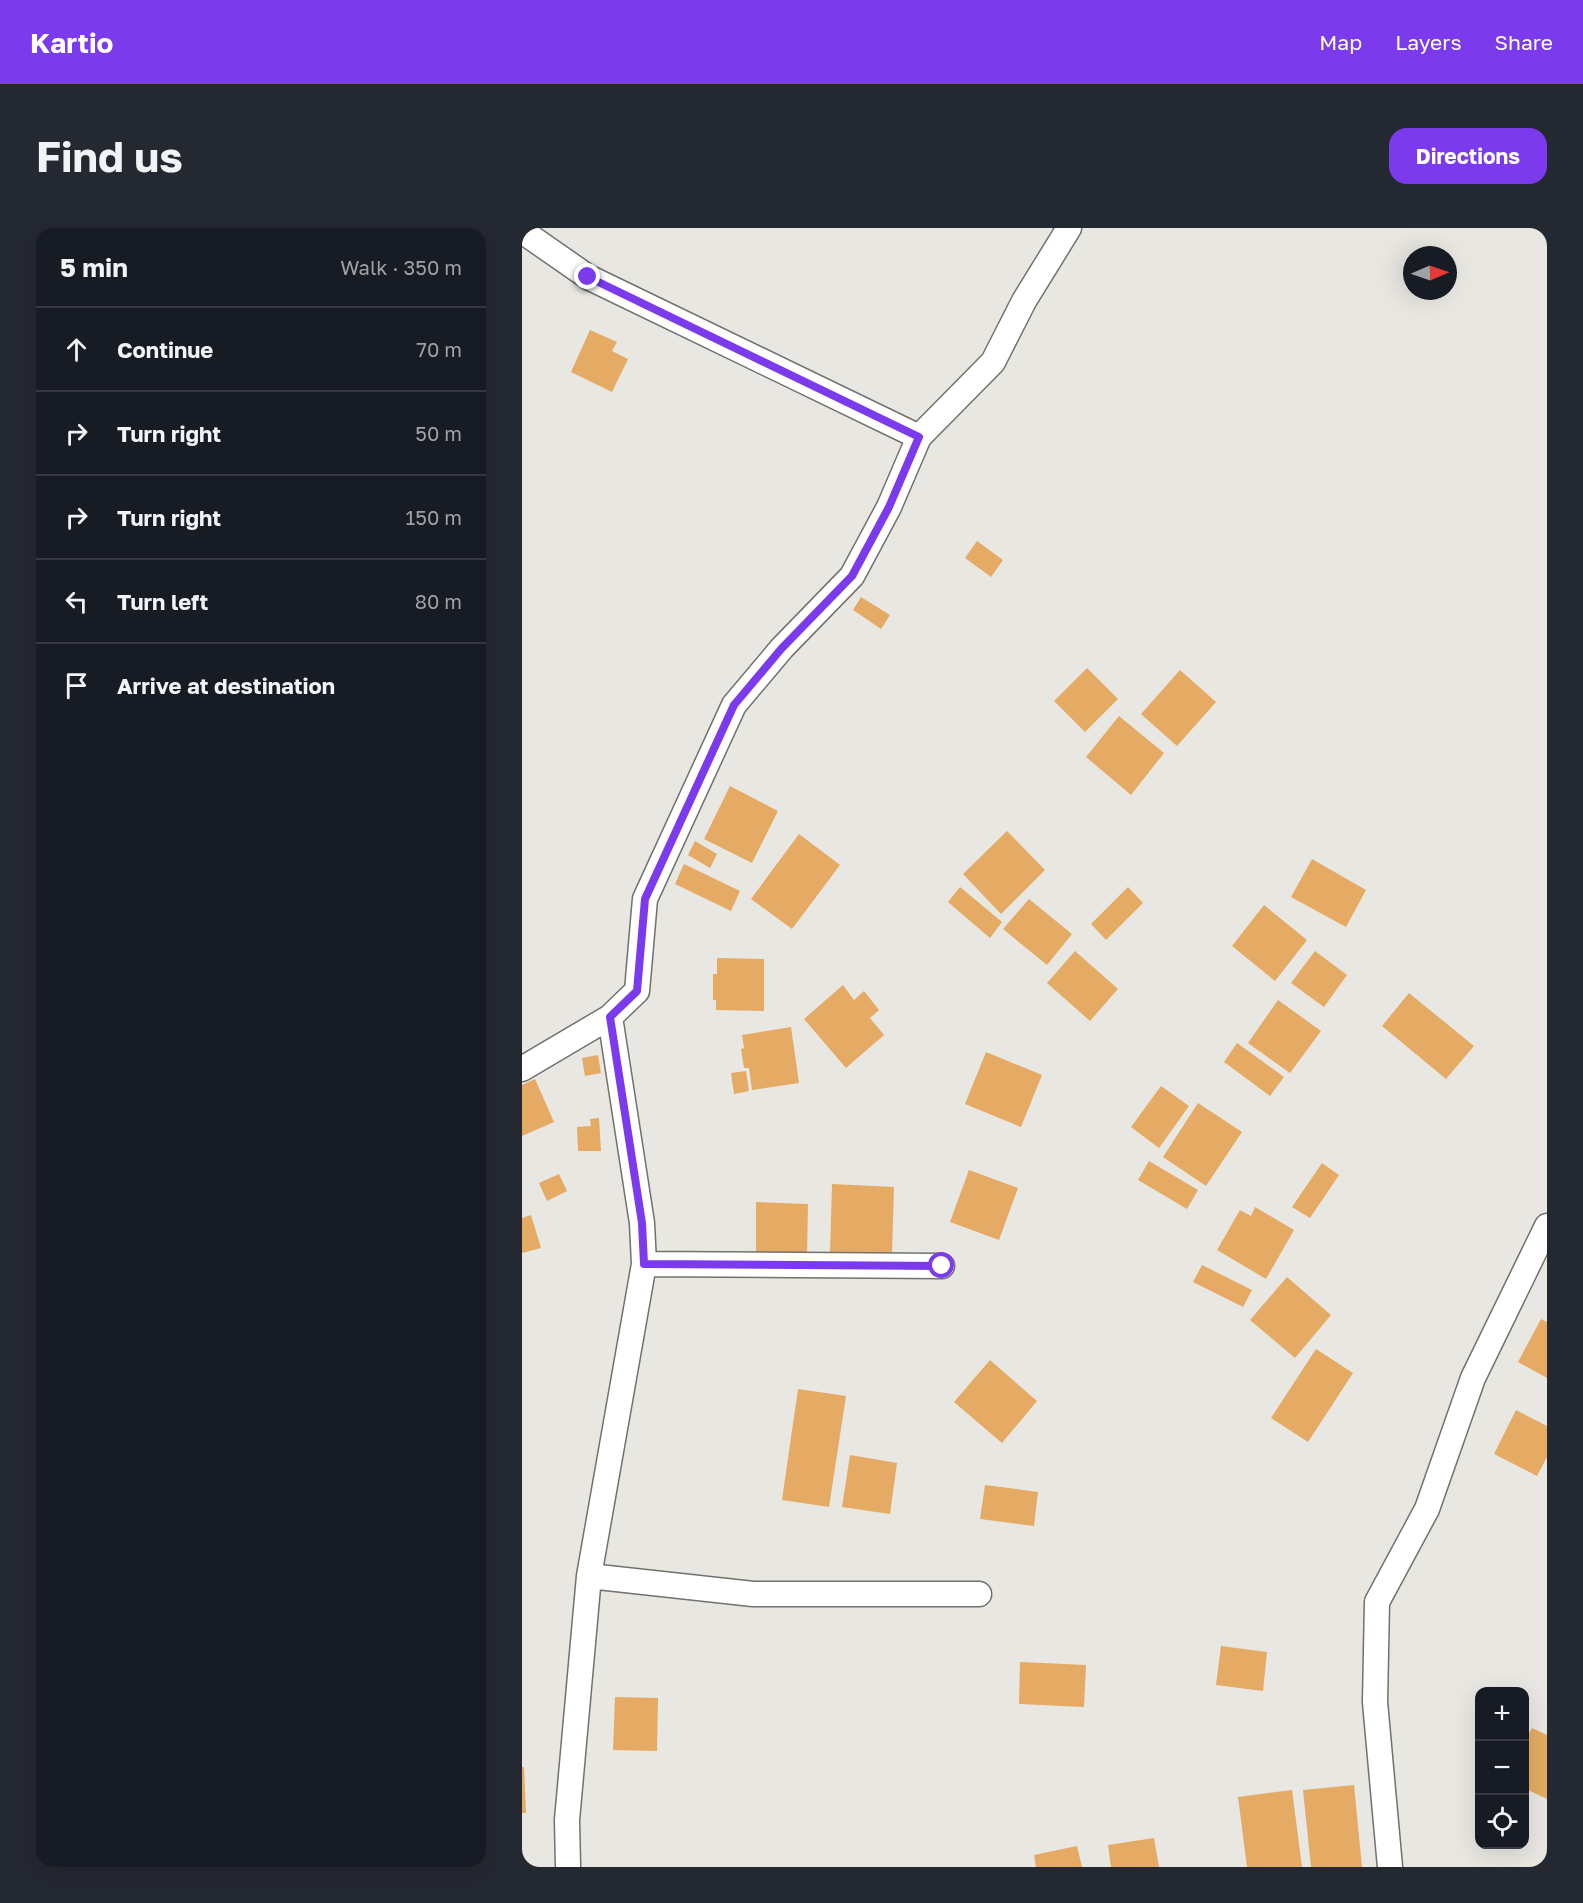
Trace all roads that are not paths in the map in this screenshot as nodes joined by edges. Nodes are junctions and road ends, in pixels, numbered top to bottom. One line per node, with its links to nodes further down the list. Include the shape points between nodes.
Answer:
1 (1069, 228): 3 (street, via 1024,301 993,362)
2 (522, 231): 3 (street, via 588,277)
3 (919, 437): 4 (street, via 889,507 852,576 782,648 734,705 645,899 637,991)
4 (610, 1017): 5 (street); 7 (street, via 642,1223)
5 (522, 1069)
6 (1547, 1226): 12 (street, via 1473,1378 1427,1509 1377,1602 1375,1702)
7 (644, 1264): 8 (street); 9 (street)
8 (942, 1266)
9 (589, 1576): 10 (street, via 753,1594); 11 (street, via 567,1820)
10 (979, 1594)
11 (568, 1867)
12 (1390, 1867)

